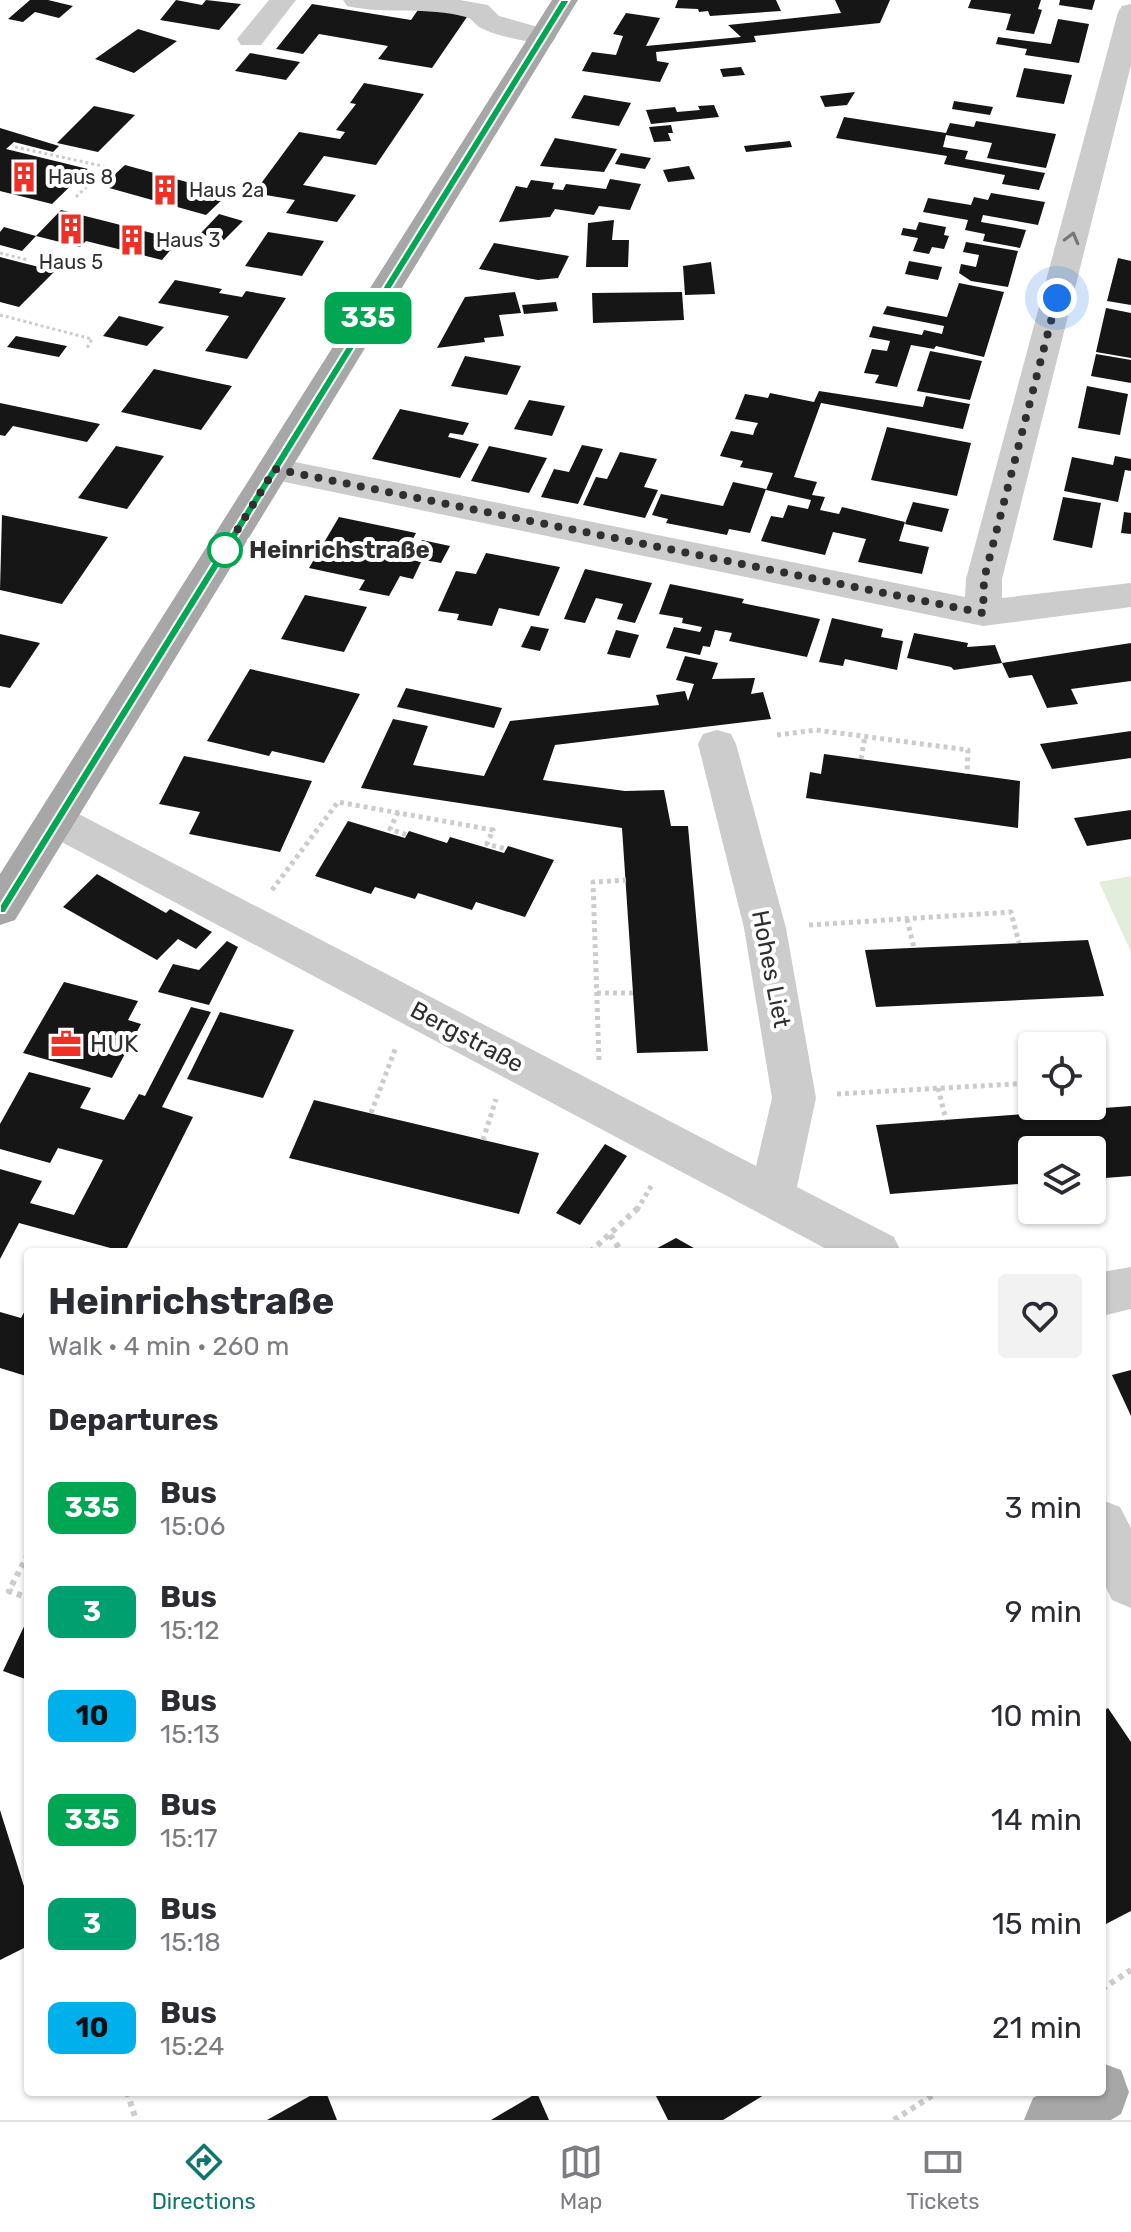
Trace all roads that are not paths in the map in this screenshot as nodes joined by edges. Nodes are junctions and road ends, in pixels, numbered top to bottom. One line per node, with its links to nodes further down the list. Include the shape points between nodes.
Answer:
1 (283, 0): 6 (street)
2 (356, 0): 5 (street, via 414,1 479,11 489,22)
3 (565, 0): 5 (main road)
4 (1131, 12): 7 (street)
5 (542, 37): 8 (main road)
6 (251, 39)
7 (1125, 63): 10 (street, one-way to 7, via 984,579)
8 (275, 469): 10 (street); 12 (main road)
9 (1131, 595): 10 (street)
10 (983, 613)
11 (717, 744): 14 (street, Hohes Liet, via 765,928 794,1098)
12 (57, 821): 13 (main road); 14 (street, Bergstraße)
13 (0, 909)
14 (772, 1197): 15 (street, Bergstraße)
15 (869, 1248)
16 (1131, 1288): 17 (street)
17 (1106, 1293)
18 (1106, 1533): 19 (street)
19 (1131, 1582)
20 (1131, 2071): 21 (main road)
21 (1106, 2087)
22 (1092, 2096): 23 (main road)
23 (1055, 2120)

